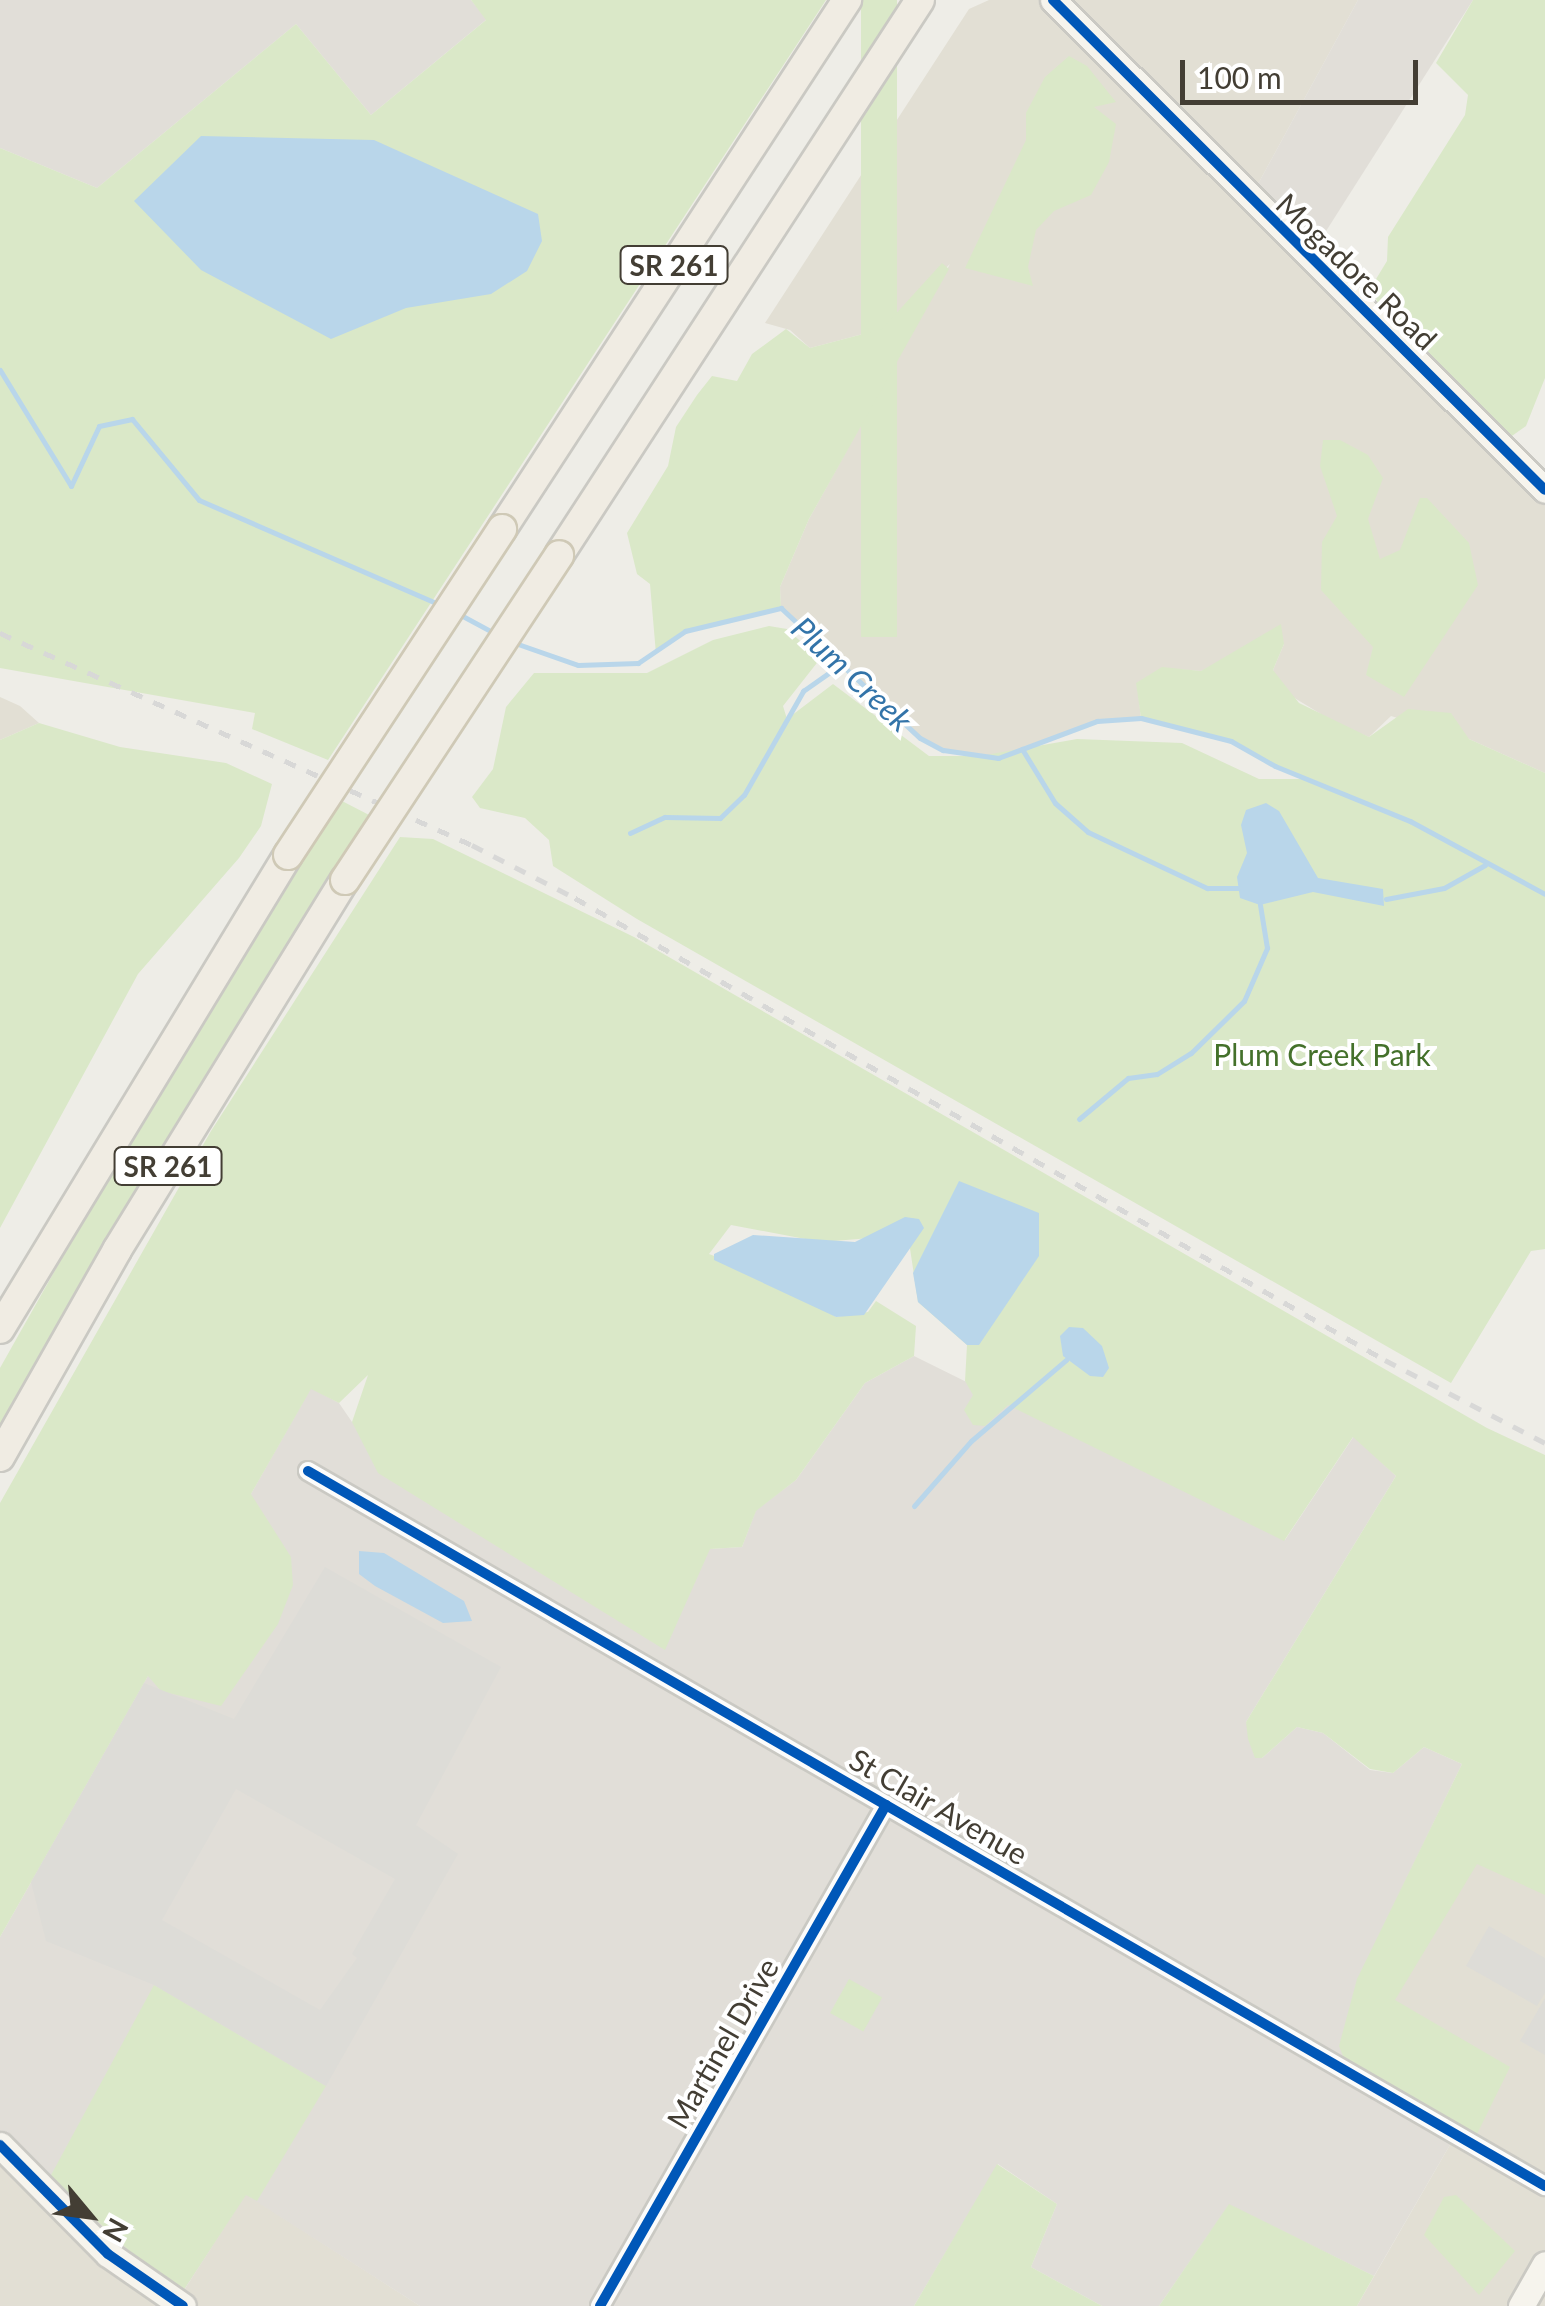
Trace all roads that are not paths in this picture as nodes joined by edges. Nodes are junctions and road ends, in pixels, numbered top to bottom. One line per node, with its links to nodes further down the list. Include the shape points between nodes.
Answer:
1 (847, 0): 5 (main road, SR 261, bridge, via 288,856)
2 (920, 0): 6 (main road, SR 261, bridge, via 346,880 117,1250)
3 (1053, 0): 4 (street, Mogadore Road)
4 (1545, 490)
5 (0, 1329)
6 (0, 1457)
7 (308, 1471): 8 (street, St Clair Avenue)
8 (886, 1805): 10 (street, St Clair Avenue); 13 (street, Martinel Drive)
9 (0, 2145): 12 (street, via 108,2254)
10 (1545, 2186)
11 (1545, 2264): 14 (street)
12 (183, 2306)
13 (600, 2306)
14 (1521, 2306)

